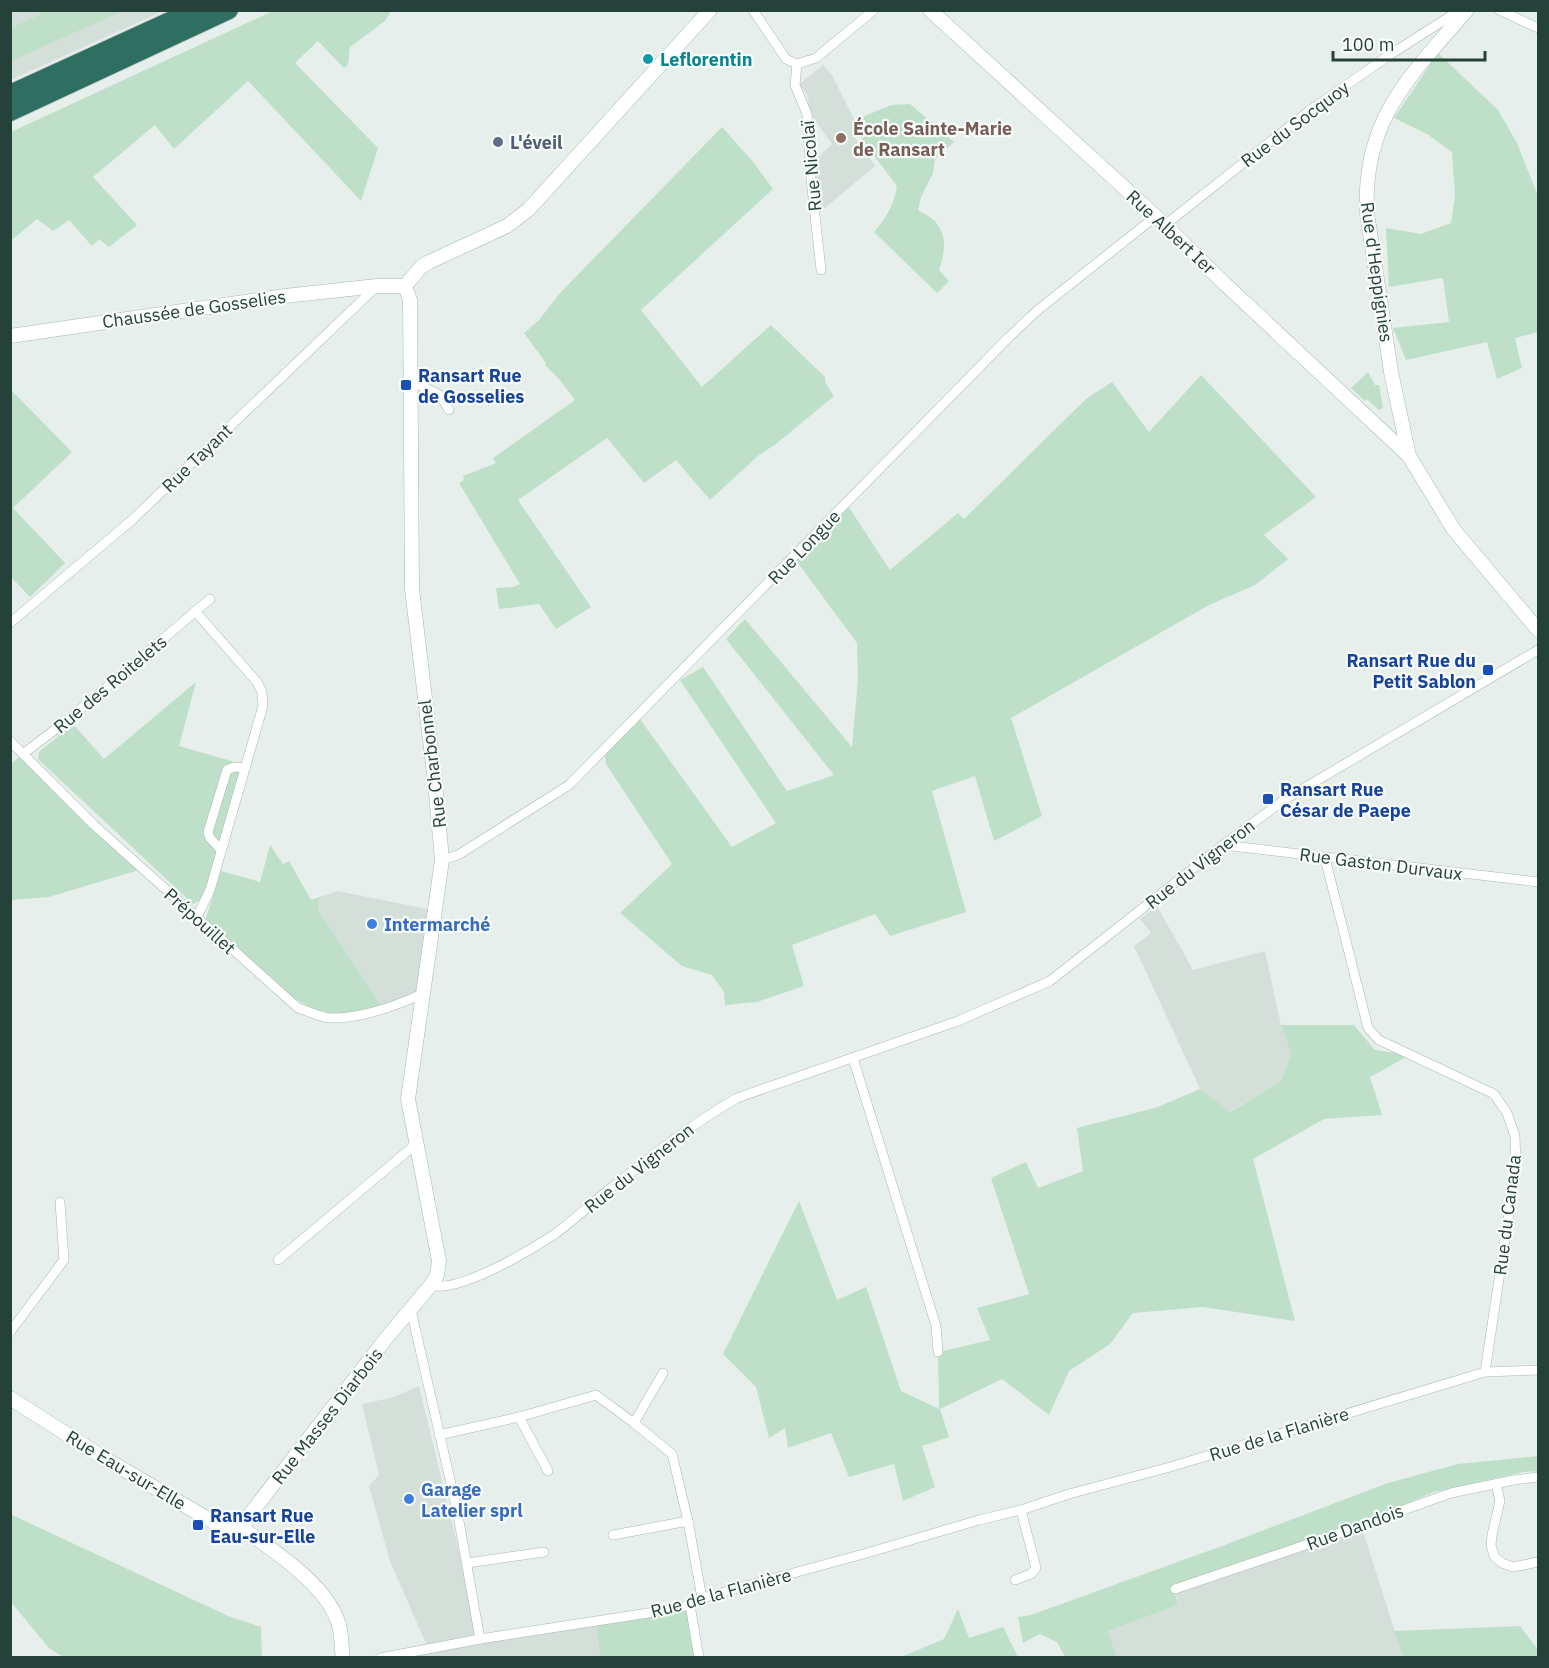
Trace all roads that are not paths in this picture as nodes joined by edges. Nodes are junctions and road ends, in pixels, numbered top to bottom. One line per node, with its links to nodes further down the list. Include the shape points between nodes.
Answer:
1 (195, 10): 12 (highway)
2 (229, 10): 13 (highway)
3 (710, 10): 17 (street, via 530,209 507,226 429,262)
4 (753, 10): 11 (street, via 786,59)
5 (874, 10): 11 (street, via 816,58)
6 (930, 10): 14 (street, Rue Albert Ier)
7 (1460, 10): 14 (street, Rue du Socquoy, via 1309,111)
8 (1467, 10): 21 (street, Rue d'Heppignies, via 1411,75 1390,106 1377,133 1365,187 1389,362)
9 (1498, 10): 10 (street)
10 (1539, 28)
11 (796, 64): 15 (street, Rue Nicolaï, via 795,85 807,114)
12 (10, 94)
13 (10, 112)
14 (1160, 221): 21 (street, Rue Albert Ier); 33 (street, Rue Longue, via 1039,309 1009,337 569,785 458,855)
15 (821, 270)
16 (377, 286): 17 (street, Chaussée de Gosselies); 18 (street, Chaussée de Gosselies); 24 (street, Rue Tayant, via 132,520)
17 (405, 286): 19 (street, Rue Charbonnel, via 410,300)
18 (10, 336)
19 (411, 381): 20 (street, via 440,395); 33 (street, Rue Charbonnel, via 412,589)
20 (448, 410)
21 (1410, 456): 25 (street, via 1454,531)
22 (210, 599): 23 (street, Rue des Roitelets)
23 (195, 611): 28 (street, Rue des Roitelets); 29 (street, via 262,692 263,706)
24 (10, 623)
25 (1539, 630)
26 (1539, 650): 30 (street, Rue du Vigneron, via 1284,800)
27 (10, 741): 28 (street, Prépouillet)
28 (22, 754): 35 (street, Prépouillet)
29 (245, 768): 31 (street); 31 (street, via 227,770 208,832)
30 (1223, 845): 32 (street, Rue Gaston Durvaux); 37 (street, Rue du Vigneron, via 1050,981 958,1021)
31 (221, 850): 35 (street, via 210,890)
32 (1325, 858): 34 (street, Rue Gaston Durvaux); 46 (street, Rue du Canada, via 1368,1028 1379,1040 1494,1094 1508,1113 1515,1136 1516,1166)
33 (442, 860): 36 (street, Rue Charbonnel)
34 (1539, 882)
35 (196, 919): 36 (street, Prépouillet, via 298,1008 328,1018 360,1015)
36 (424, 993): 38 (street, Rue Charbonnel, via 408,1099)
37 (853, 1058): 41 (street, Rue du Vigneron, via 737,1098 706,1116 554,1235 462,1282 444,1287); 44 (street, via 936,1326)
38 (416, 1144): 40 (street); 41 (street, Rue Charbonnel, via 440,1261)
39 (60, 1202): 43 (street, via 64,1260)
40 (278, 1260)
41 (431, 1285): 42 (street, Rue Masses Diarbois)
42 (411, 1310): 51 (street); 57 (street, Rue Masses Diarbois, via 244,1522)
43 (10, 1332)
44 (938, 1352)
45 (1539, 1370): 46 (street, Rue de la Flanière)
46 (1485, 1372): 55 (street, Rue de la Flanière)
47 (663, 1373): 50 (street)
48 (10, 1398): 57 (street, Rue Eau-sur-Elle, via 225,1529)
49 (519, 1417): 50 (street, via 596,1395); 51 (street); 52 (street)
50 (634, 1423): 56 (street, via 672,1454)
51 (439, 1435): 61 (street)
52 (548, 1471)
53 (1539, 1478): 54 (street, Rue Dandois)
54 (1496, 1484): 60 (street, via 1500,1501 1492,1535 1494,1556 1513,1567); 63 (street, Rue Dandois, via 1451,1493)
55 (1021, 1510): 62 (street, via 1036,1568); 64 (street, Rue de la Flanière)
56 (688, 1521): 58 (street); 64 (street)
57 (246, 1531): 67 (street, via 322,1594 339,1624)
58 (613, 1535)
59 (544, 1552): 61 (street)
60 (1539, 1562)
61 (466, 1563): 66 (street)
62 (1015, 1580)
63 (1175, 1589)
64 (702, 1598): 65 (street, Rue de la Flanière)
65 (690, 1605): 66 (street, Rue de la Flanière); 69 (street)
66 (480, 1639): 68 (street, Rue de la Flanière)
67 (343, 1658)
68 (380, 1658)
69 (699, 1658)

